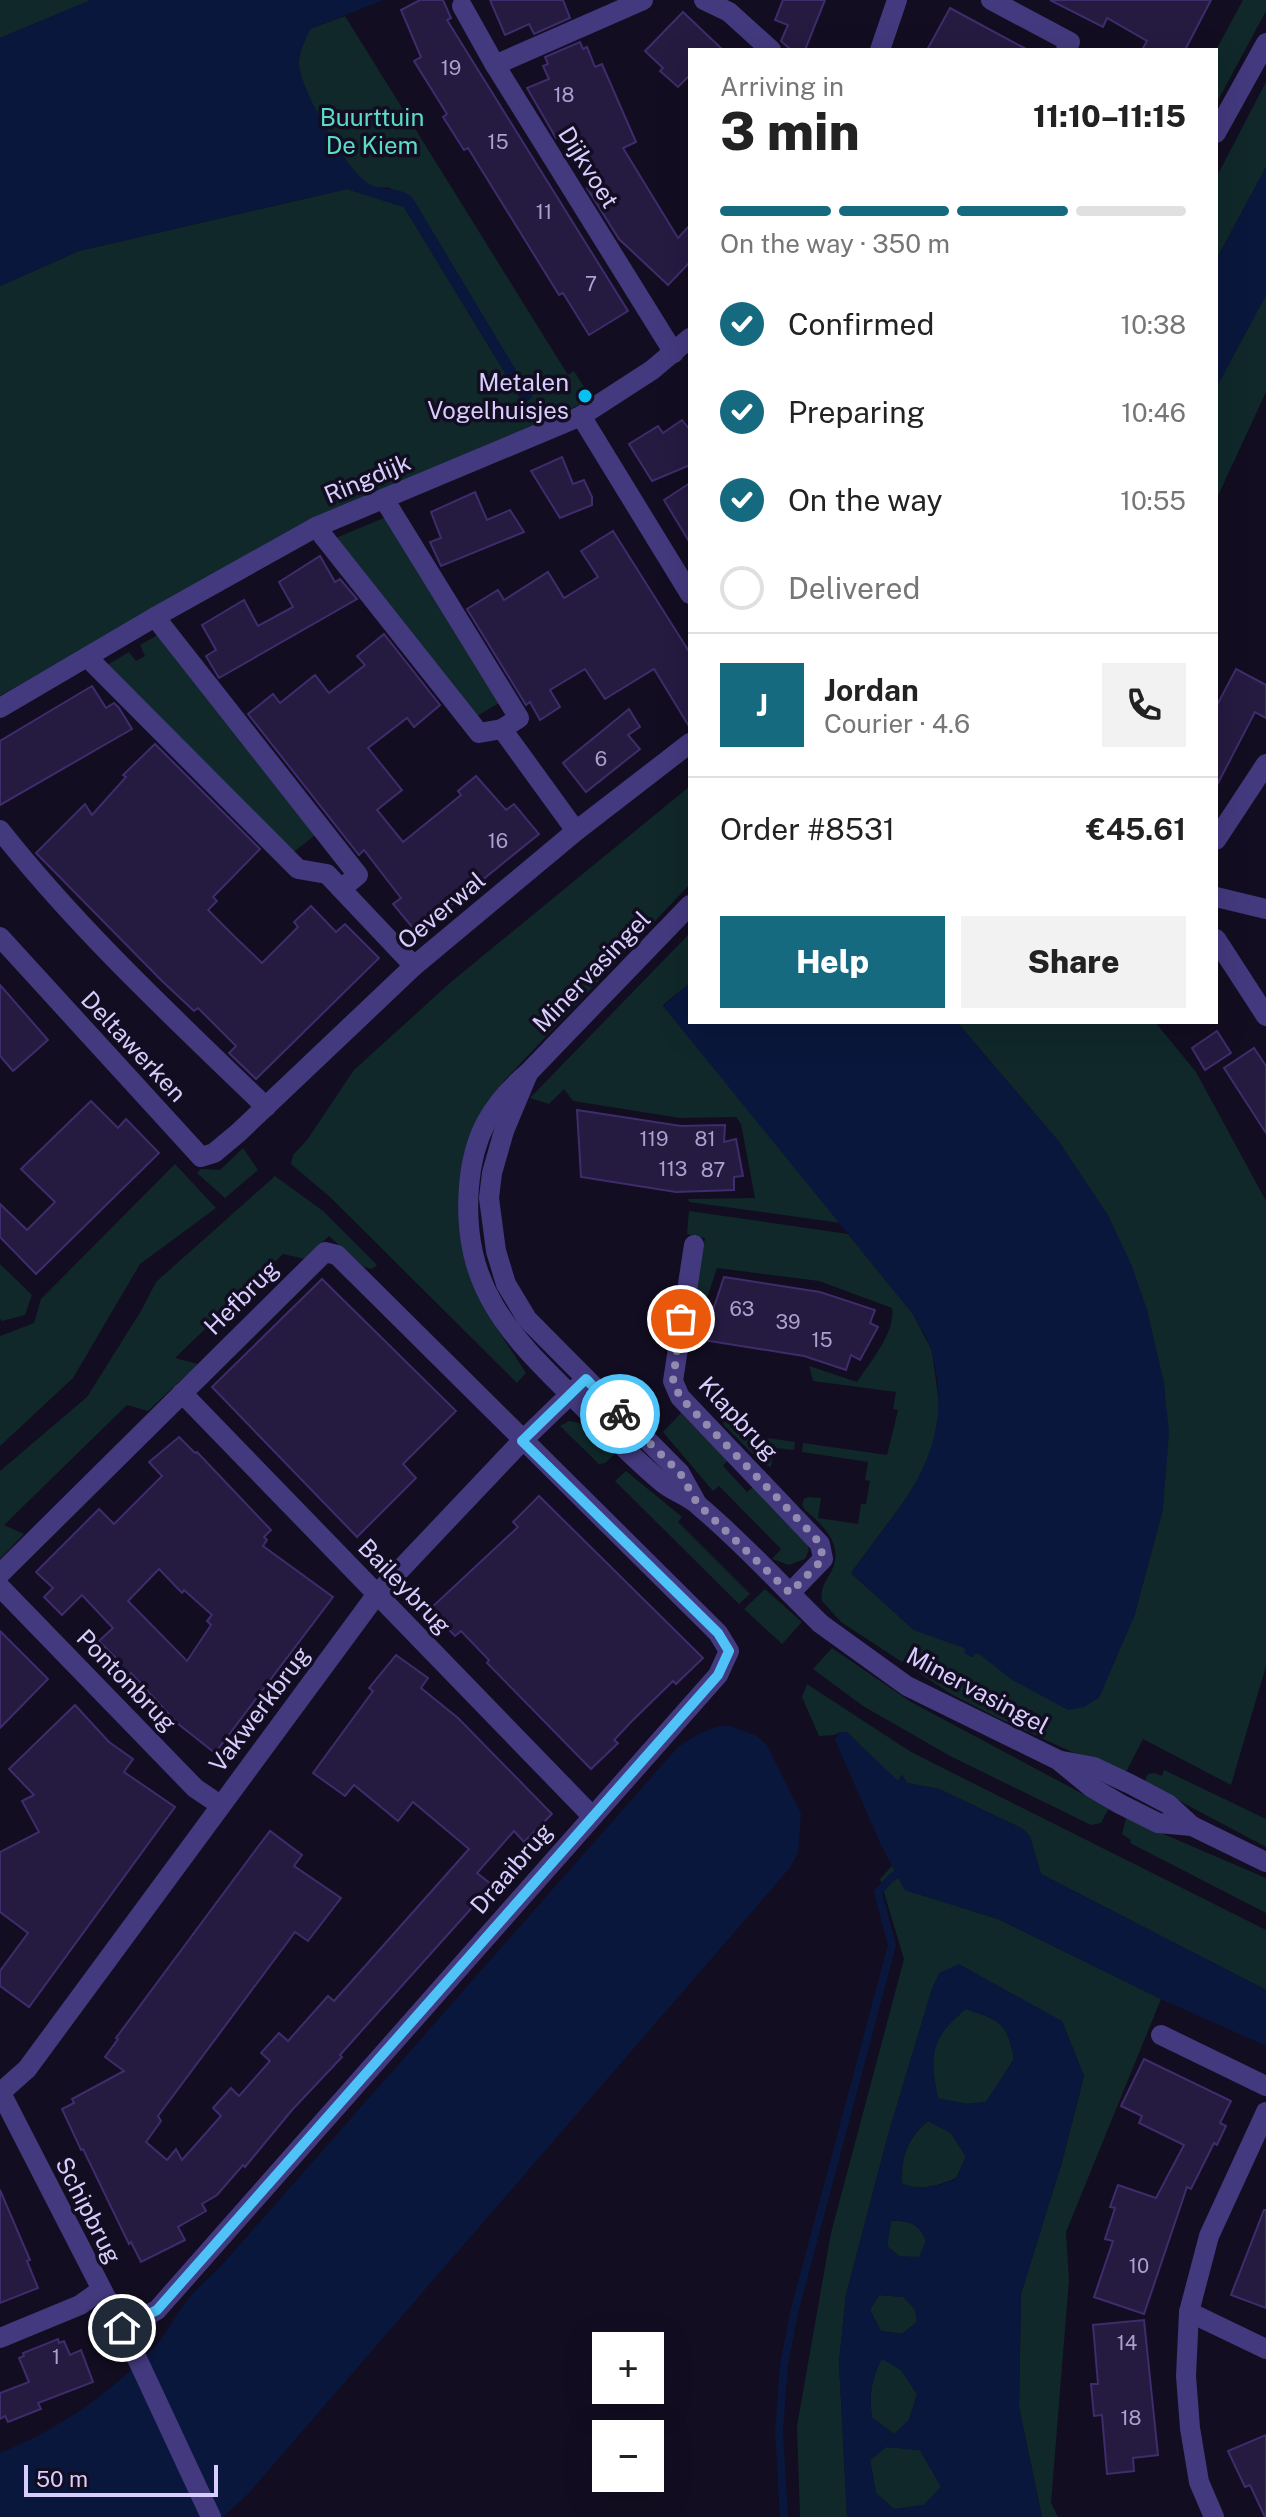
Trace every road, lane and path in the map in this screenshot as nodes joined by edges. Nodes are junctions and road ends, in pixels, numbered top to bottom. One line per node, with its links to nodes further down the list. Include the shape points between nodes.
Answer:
1 (643, 0): 10 (street)
2 (704, 0): 7 (street, via 729,12)
3 (897, 0): 8 (street)
4 (991, 0): 9 (street, via 1070,42)
5 (462, 6): 10 (street, Dijkvoet)
6 (1266, 43): 11 (street)
7 (769, 48)
8 (881, 48)
9 (1067, 48)
10 (495, 65): 13 (street, Dijkvoet)
11 (1218, 129)
12 (688, 340): 13 (street, Ringdijk)
13 (674, 353): 14 (street, Ringdijk)
14 (581, 416): 15 (street, Ringdijk); 17 (street)
15 (384, 499): 16 (street, Ringdijk); 21 (street, via 519,718)
16 (316, 527): 18 (street, Ringdijk); 21 (street, via 479,733)
17 (688, 591)
18 (155, 617): 19 (street, Ringdijk); 27 (street, via 358,875)
19 (87, 657): 20 (street, Ringdijk); 27 (street, via 298,869 327,874)
20 (0, 708)
21 (502, 729): 25 (street)
22 (688, 745): 25 (street, Oeverwal)
23 (1266, 764): 26 (street)
24 (0, 830): 36 (street, via 97,940)
25 (576, 831): 33 (street, Oeverwal)
26 (1218, 837)
27 (341, 889): 33 (street)
28 (1218, 897): 30 (street)
29 (688, 907): 35 (street, Minervasingel)
30 (1266, 909)
31 (0, 937): 37 (street, Deltawerken, via 201,1157)
32 (1218, 942): 34 (street)
33 (414, 966): 36 (street, Oeverwal)
34 (1266, 1016)
35 (529, 1072): 39 (street, Minervasingel, via 492,1173 489,1198 496,1251 506,1284 527,1319); 41 (street, Minervasingel, via 504,1092 474,1153 468,1227 497,1313)
36 (266, 1107): 37 (street, Oeverwal)
37 (238, 1133)
38 (694, 1245): 46 (street, Klapbrug, via 673,1381 680,1397 820,1544 823,1559)
39 (586, 1379): 41 (street, Vakwerkbrug); 43 (street, Minervasingel, via 680,1473)
40 (182, 1393): 42 (street, Hefbrug, via 325,1252 337,1255); 44 (street, Hefbrug); 47 (street, Baileybrug)
41 (571, 1395): 42 (street, Vakwerkbrug); 43 (street, Minervasingel, via 667,1486)
42 (522, 1441): 47 (street, Vakwerkbrug); 49 (street, Draaibrug, via 718,1633 729,1651 718,1675)
43 (697, 1503): 46 (street, Minervasingel)
44 (0, 1574)
45 (0, 1587): 48 (street, Pontonbrug, via 195,1788)
46 (790, 1593): 50 (street, Minervasingel, via 821,1624 907,1686 1058,1760 1091,1787 1158,1823 1192,1826)
47 (377, 1594): 48 (street, Vakwerkbrug); 49 (street, Baileybrug)
48 (220, 1805): 53 (street, Vakwerkbrug, via 27,2069)
49 (592, 1816): 57 (street, Draaibrug, via 157,2310)
50 (1266, 1862)
51 (1161, 2035): 52 (street)
52 (1266, 2086)
53 (0, 2092): 55 (street, Schipbrug)
54 (1266, 2112): 56 (street, via 1209,2236)
55 (101, 2290): 57 (street, Schipbrug); 58 (street, via 80,2305)
56 (1189, 2312): 59 (street); 61 (street, via 1190,2428 1199,2482)
57 (122, 2328): 60 (street, Schipbrug)
58 (0, 2338)
59 (1266, 2349)
60 (211, 2517)
61 (1214, 2517)

